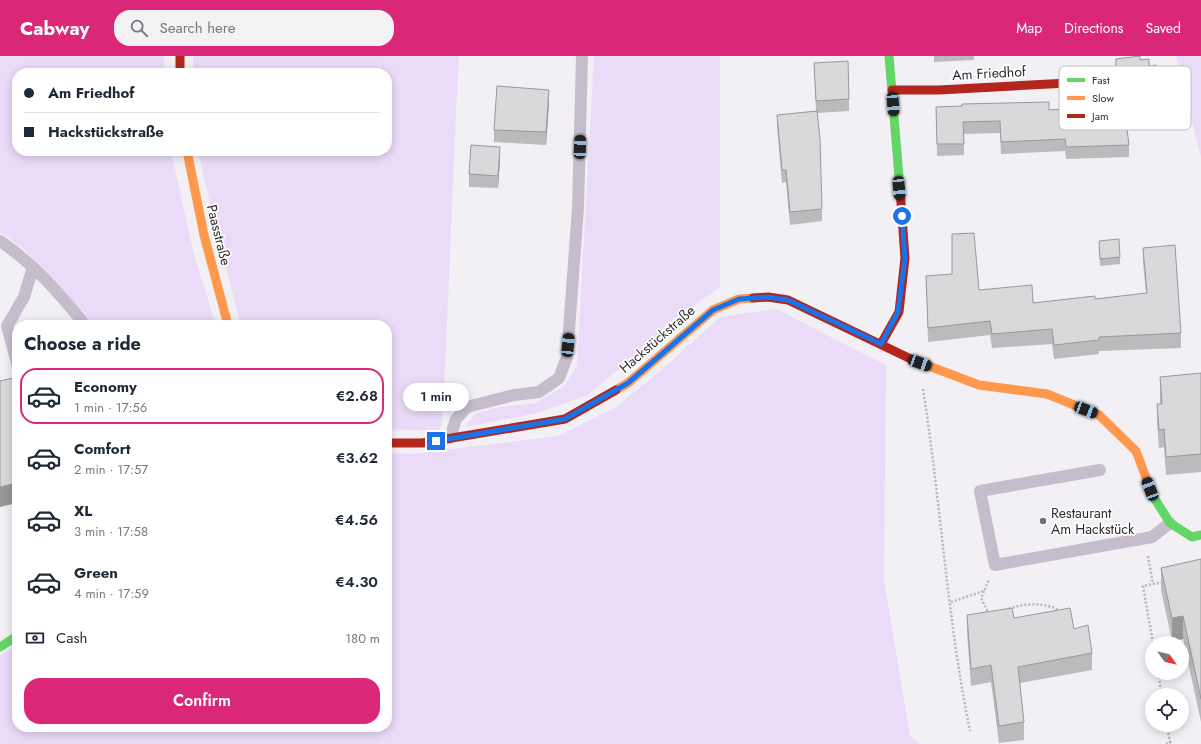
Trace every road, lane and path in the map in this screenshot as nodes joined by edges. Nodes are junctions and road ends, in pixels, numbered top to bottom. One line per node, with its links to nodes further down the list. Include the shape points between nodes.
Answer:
1 (180, 56): 4 (street)
2 (582, 56): 15 (lane, via 578,208 567,358 558,378 539,392 514,395 467,407 456,419)
3 (889, 56): 6 (street)
4 (180, 68)
5 (1059, 84): 6 (street, Am Friedhof)
6 (892, 90): 13 (street, via 905,258 898,312)
7 (188, 156): 11 (street, Paasstraße, via 204,235)
8 (0, 241): 9 (lane)
9 (33, 267): 10 (lane); 12 (lane, via 24,297 7,326)
10 (81, 320)
11 (227, 320)
12 (12, 344)
13 (881, 344): 14 (street, Hackstückstraße); 15 (street, Hackstückstraße, via 788,300 768,297 739,299 713,310 628,383 565,419)
14 (920, 363): 18 (street, Hackstückstraße, via 979,385 1047,394 1099,415 1136,451 1155,502); 25 (path)
15 (450, 438): 16 (street, Hackstückstraße, via 422,443)
16 (392, 443)
17 (1100, 470): 21 (lane, via 980,491)
18 (1170, 523): 19 (street, Hackstückstraße, via 1192,537); 20 (lane, via 1152,537)
19 (1201, 535)
20 (1145, 538): 21 (lane); 23 (path)
21 (995, 565): 24 (path)
22 (1169, 581): 23 (path)
23 (1153, 584): 29 (path, via 1143,586)
24 (984, 591): 25 (path); 28 (path, via 981,598)
25 (951, 602): 32 (path, via 961,685)
26 (1004, 611): 27 (path, via 1017,606 1053,606)
27 (1065, 616)
28 (991, 617)
29 (1152, 636)
30 (12, 639): 31 (street)
31 (0, 647)
32 (970, 731)
33 (1168, 732): 34 (path)
34 (1170, 743): 35 (path)
35 (1166, 744)

